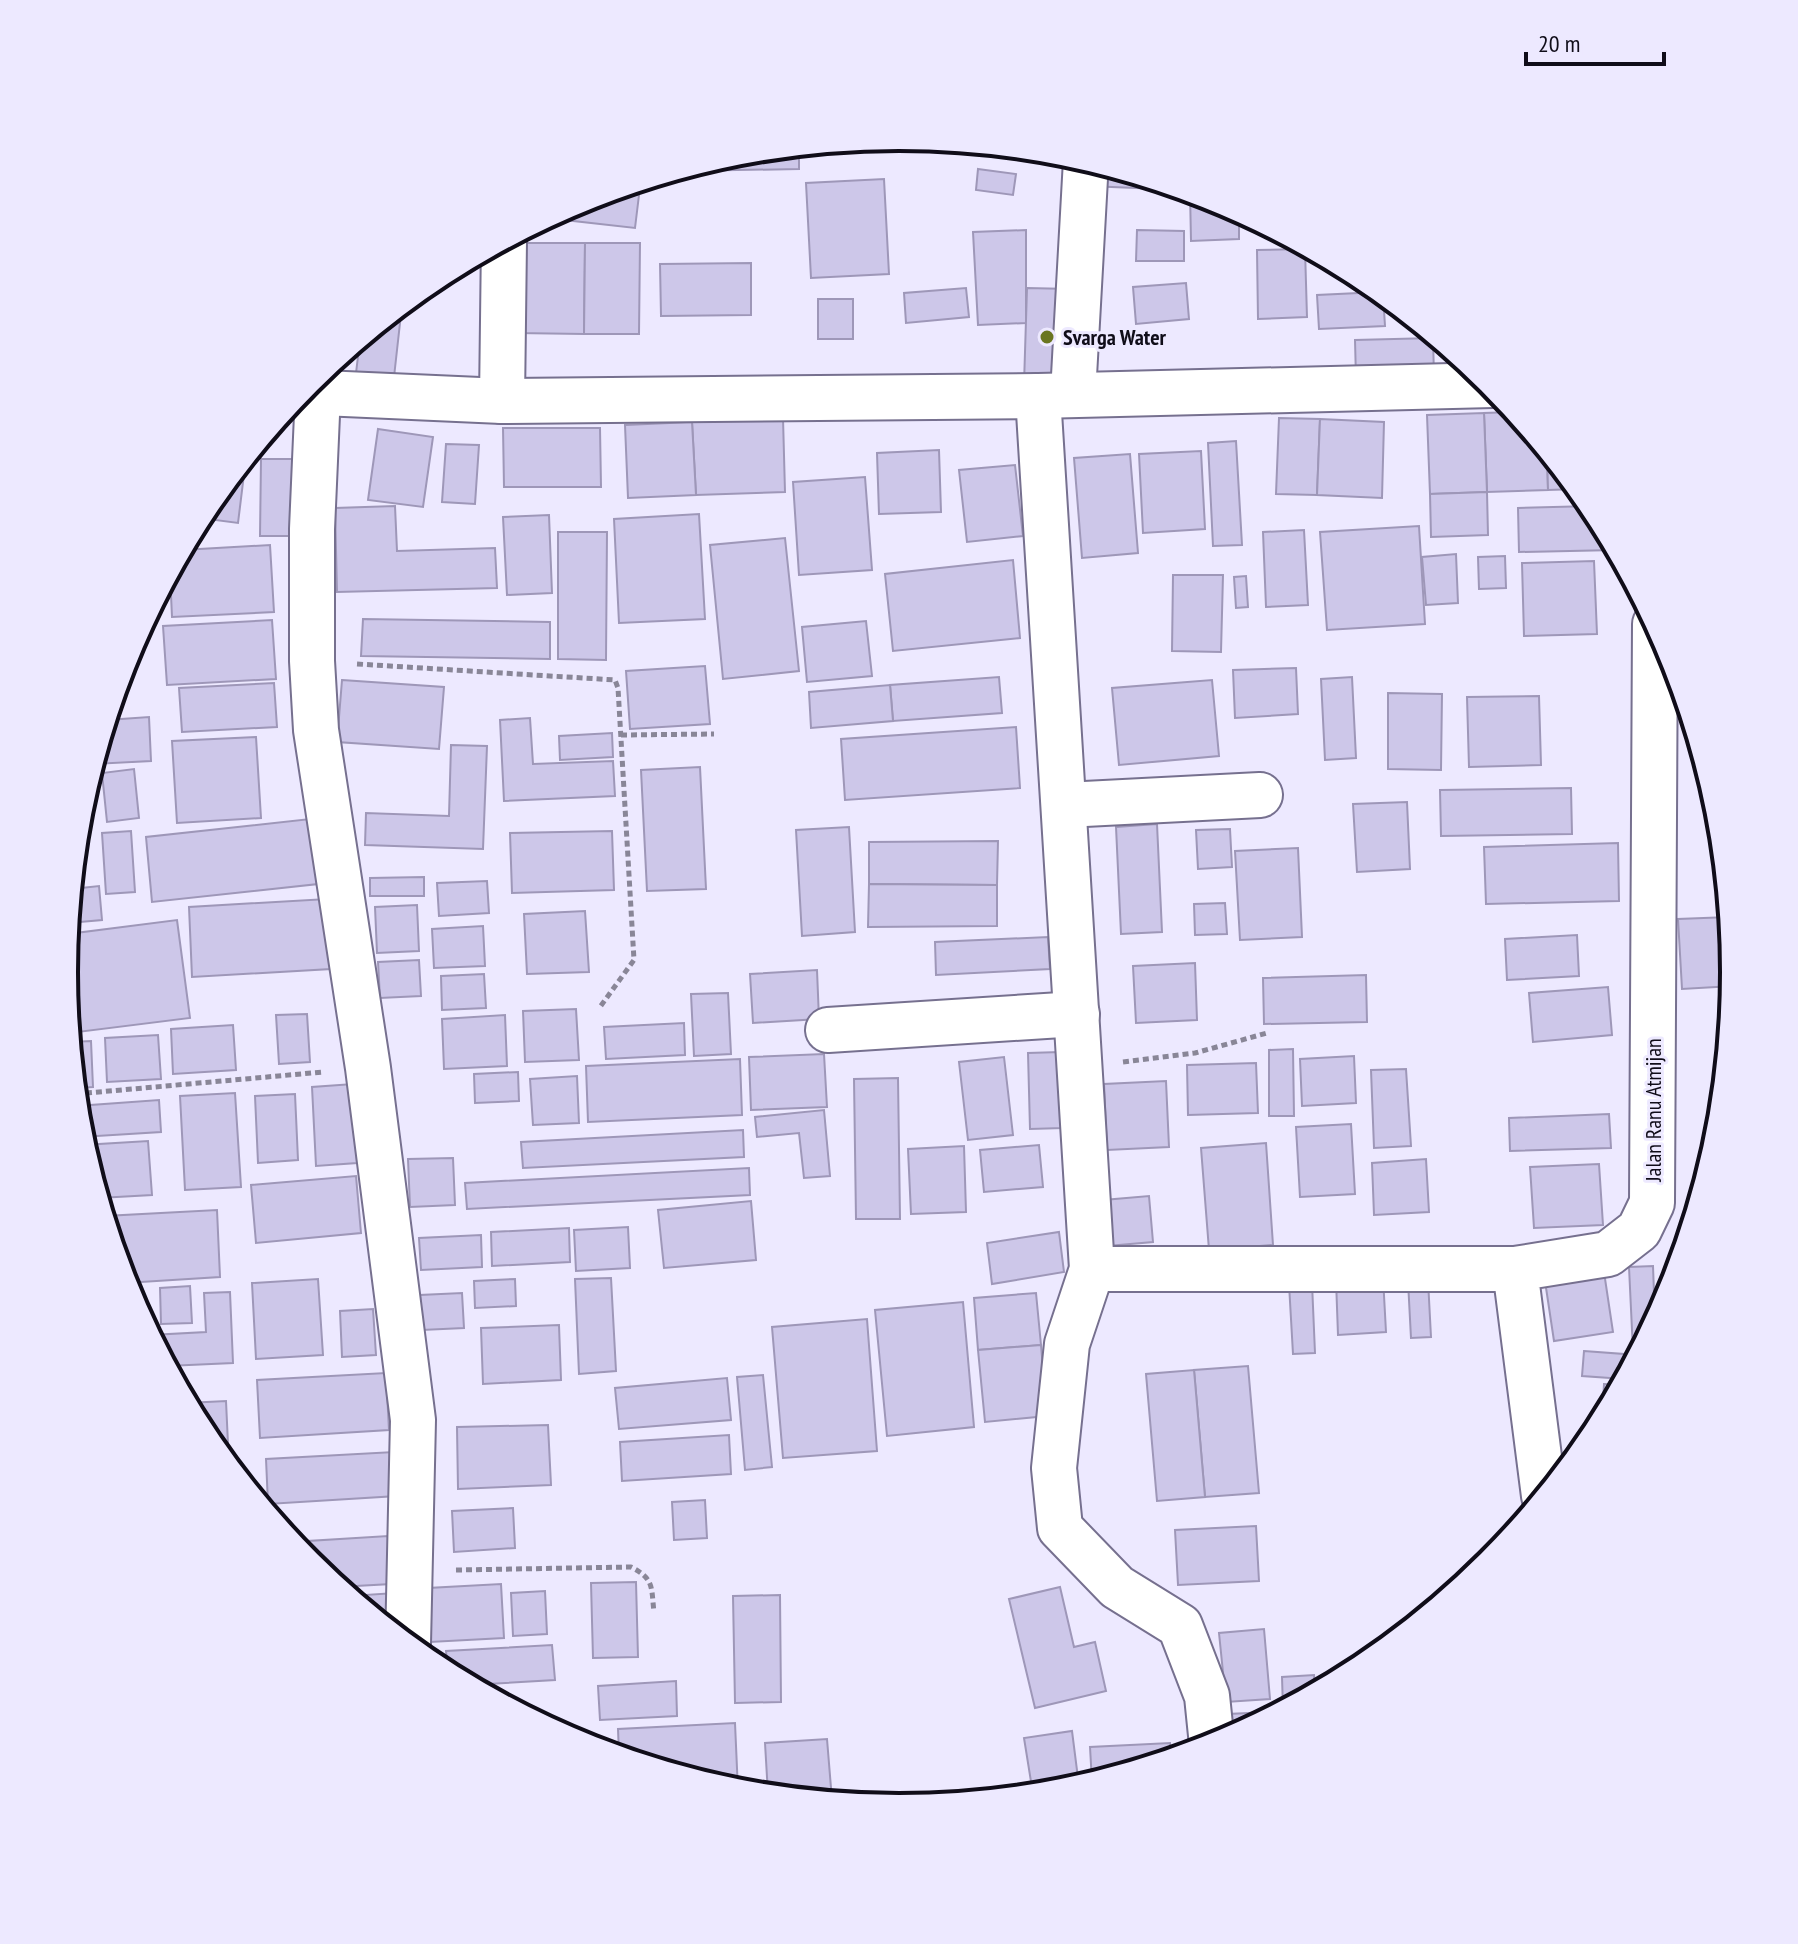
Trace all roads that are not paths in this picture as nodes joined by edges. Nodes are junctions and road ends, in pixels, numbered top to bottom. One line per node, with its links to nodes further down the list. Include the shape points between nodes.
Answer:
1 (1084, 173): 5 (street)
2 (504, 253): 7 (street)
3 (1474, 385): 5 (street)
4 (317, 392): 7 (street)
5 (1056, 395): 7 (street); 10 (street)
6 (309, 401): 16 (street, via 316,730 368,1068 413,1420)
7 (502, 401)
8 (1655, 651): 14 (street, Jalan Ranu Atmijan, via 1652,1203 1639,1230 1608,1254)
9 (1260, 795): 10 (street)
10 (1065, 805): 11 (street)
11 (1077, 1014): 12 (street); 13 (street)
12 (828, 1030)
13 (1092, 1269): 14 (street, Jalan Ranu Atmijan); 17 (street, via 1067,1344 1054,1468 1060,1528 1117,1587 1180,1626 1207,1696)
14 (1515, 1269): 15 (street)
15 (1542, 1481)
16 (409, 1630)
17 (1211, 1732)

